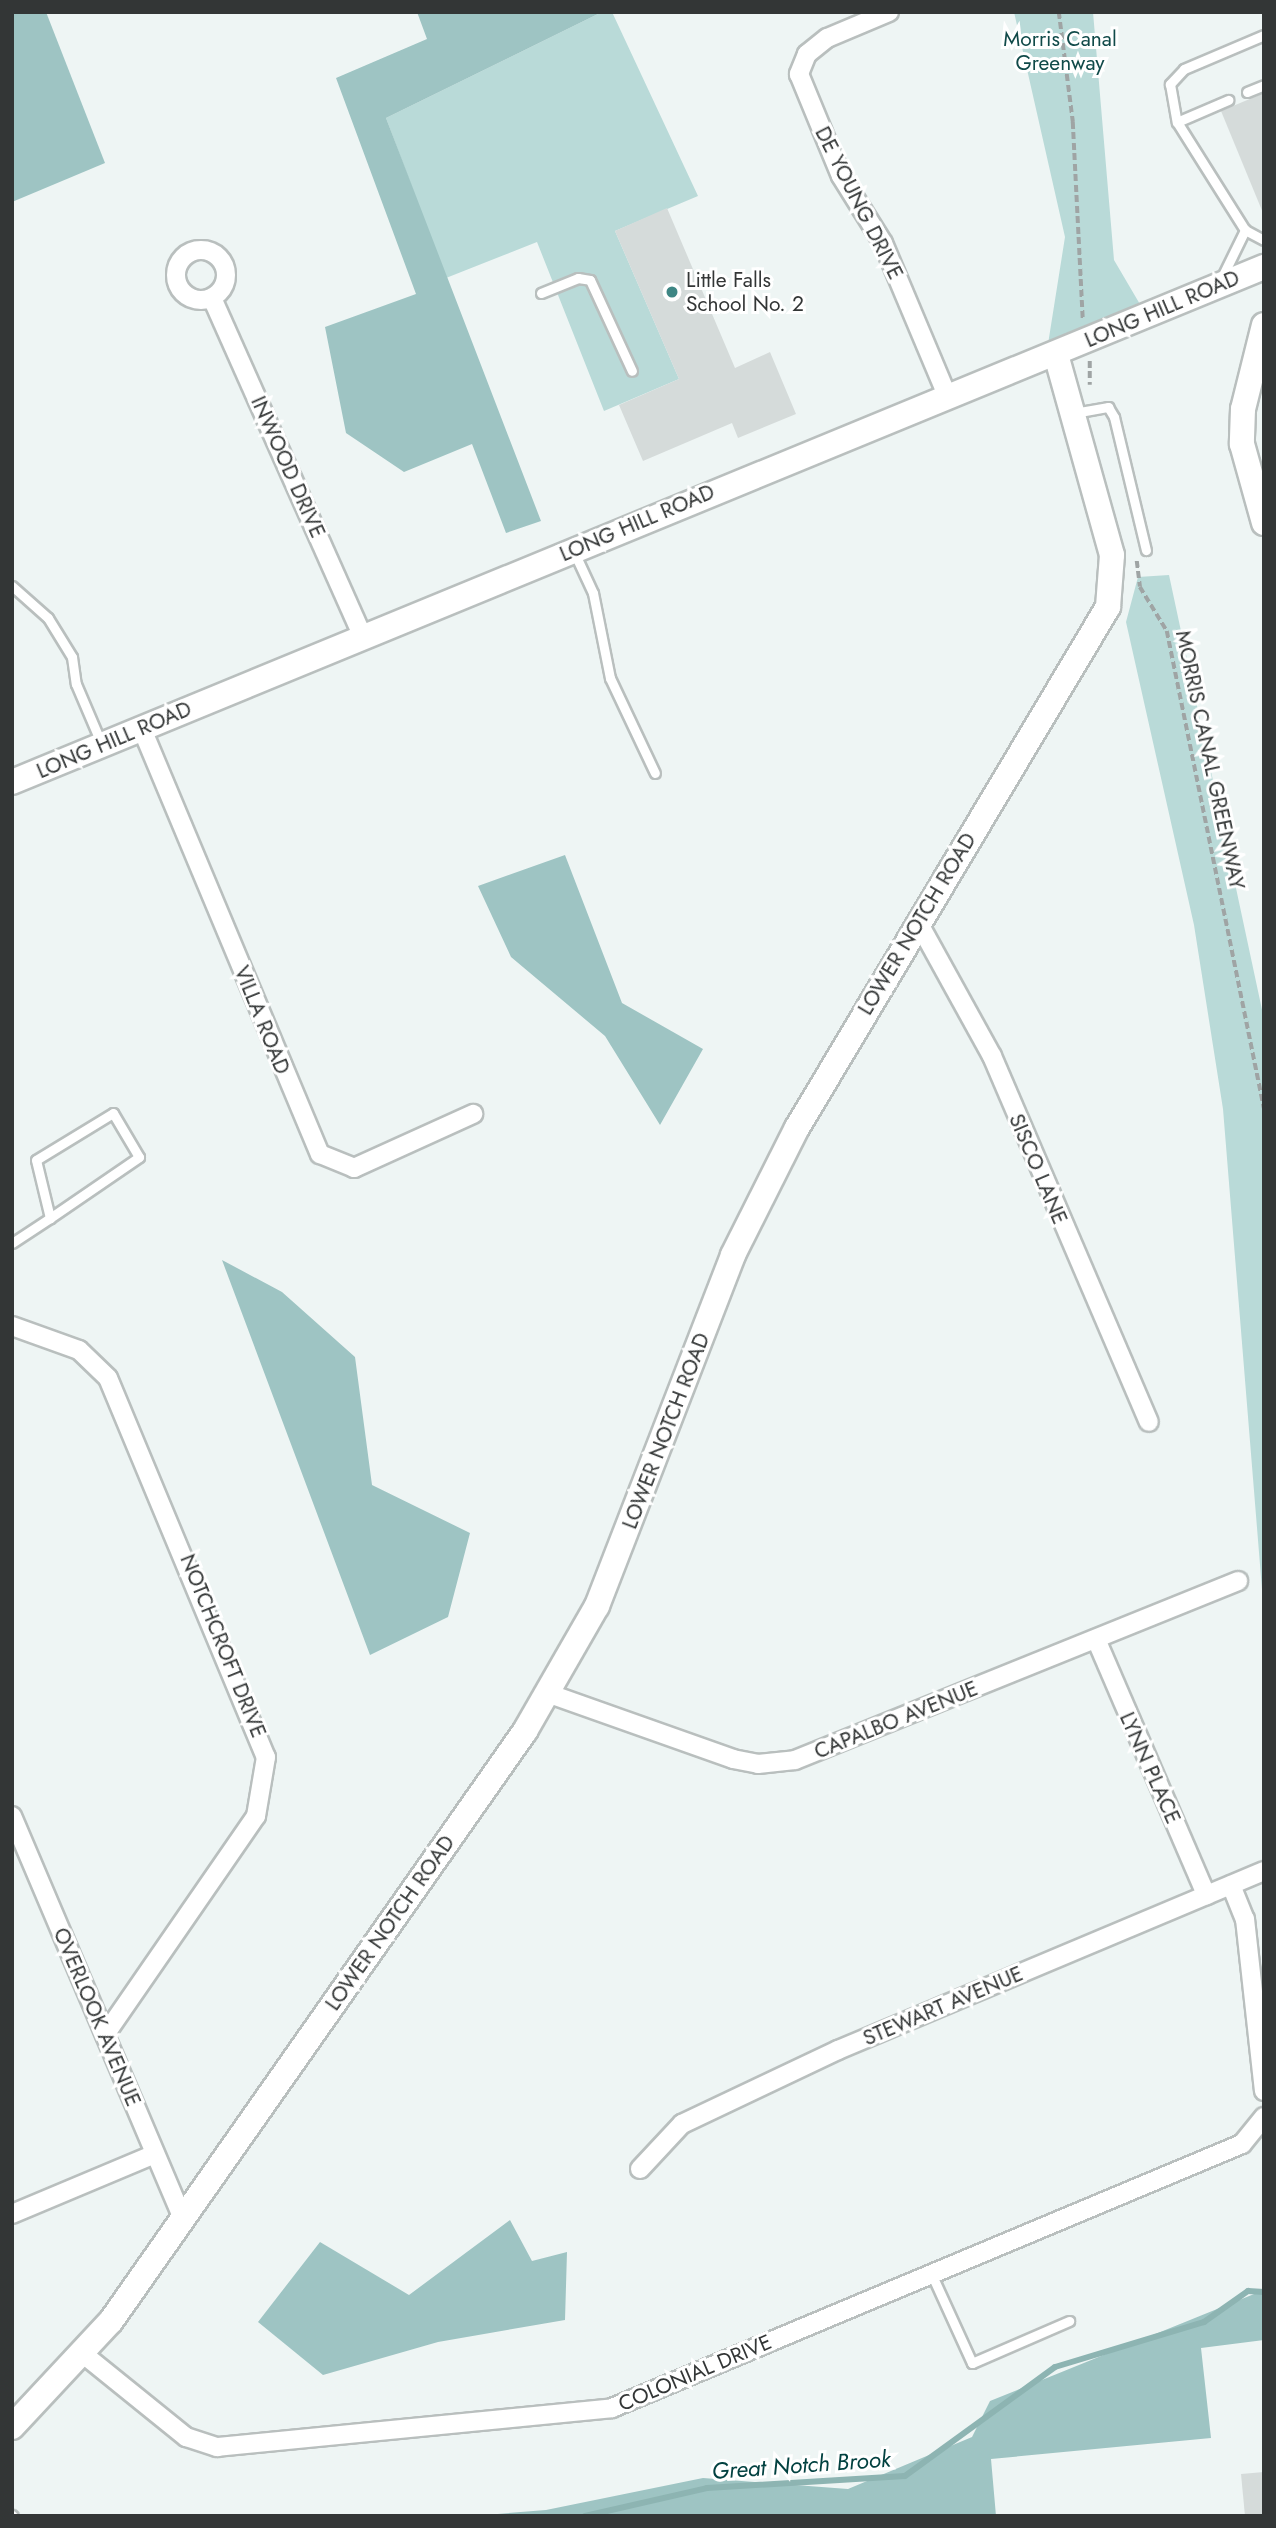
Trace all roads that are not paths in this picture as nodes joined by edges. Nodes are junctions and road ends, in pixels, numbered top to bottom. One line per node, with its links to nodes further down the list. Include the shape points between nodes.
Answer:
1 (889, 12): 16 (street, DE YOUNG DRIVE, via 827,38 807,54 799,74 841,176 883,243)
2 (1264, 35): 6 (lane, via 1184,69 1170,84)
3 (1264, 85): 4 (lane)
4 (1247, 92)
5 (1228, 100): 6 (lane)
6 (1177, 122): 7 (lane)
7 (1245, 230): 8 (lane); 10 (lane)
8 (1264, 240)
9 (1264, 267): 10 (street, LONG HILL ROAD)
10 (1216, 287): 14 (street, LONG HILL ROAD)
11 (541, 293): 15 (lane, via 578,278 590,280)
12 (212, 298): 22 (street, INWOOD DRIVE)
13 (1264, 325): 18 (street, via 1243,409 1242,444)
14 (1056, 354): 16 (street, LONG HILL ROAD); 17 (street, LOWER NOTCH ROAD)
15 (632, 371)
16 (948, 398): 19 (street, LONG HILL ROAD)
17 (1073, 413): 20 (lane, via 1108,407 1114,417); 27 (street, LOWER NOTCH ROAD, via 1112,555 1108,607)
18 (1264, 523)
19 (573, 550): 22 (street, LONG HILL ROAD); 25 (lane, via 593,593 610,678)
20 (1141, 550)
21 (12, 586): 24 (lane, via 48,618 72,657 76,684)
22 (363, 637): 23 (street, LONG HILL ROAD)
23 (142, 729): 24 (street, LONG HILL ROAD); 28 (street, VILLA ROAD, via 320,1154 354,1168)
24 (102, 745): 26 (street, LONG HILL ROAD)
25 (655, 773)
26 (12, 782)
27 (918, 922): 32 (street, SISCO LANE, via 992,1056); 35 (street, LOWER NOTCH ROAD, via 835,1057 733,1255 597,1606)
28 (473, 1114)
29 (50, 1218): 29 (lane, via 138,1157 113,1113 36,1160); 30 (lane)
30 (12, 1243)
31 (12, 1326): 40 (street, NOTCHCROFT DRIVE, via 79,1350 108,1378 266,1757 256,1816)
32 (1149, 1422)
33 (1238, 1581): 34 (street, CAPALBO AVENUE)
34 (1096, 1640): 35 (street, CAPALBO AVENUE, via 775,1763 733,1759); 39 (street, LYNN PLACE)
35 (547, 1693): 46 (street, LOWER NOTCH ROAD)
36 (12, 1816): 40 (street, OVERLOOK AVENUE)
37 (1264, 1871): 38 (street, STEWART AVENUE)
38 (1231, 1885): 39 (street, STEWART AVENUE); 41 (street, via 1245,1919)
39 (1206, 1895): 44 (street, STEWART AVENUE, via 838,2050 682,2124)
40 (105, 2035): 43 (street, OVERLOOK AVENUE)
41 (1264, 2091)
42 (1260, 2124): 47 (street, COLONIAL DRIVE)
43 (155, 2154): 45 (street); 46 (street, OVERLOOK AVENUE)
44 (640, 2169)
45 (12, 2214)
46 (183, 2218): 49 (street, LOWER NOTCH ROAD)
47 (931, 2273): 48 (lane, via 972,2363); 49 (street, COLONIAL DRIVE, via 611,2408 231,2446 186,2437)
48 (1069, 2321)
49 (82, 2353): 50 (street, LOWER NOTCH ROAD)
50 (12, 2427)

